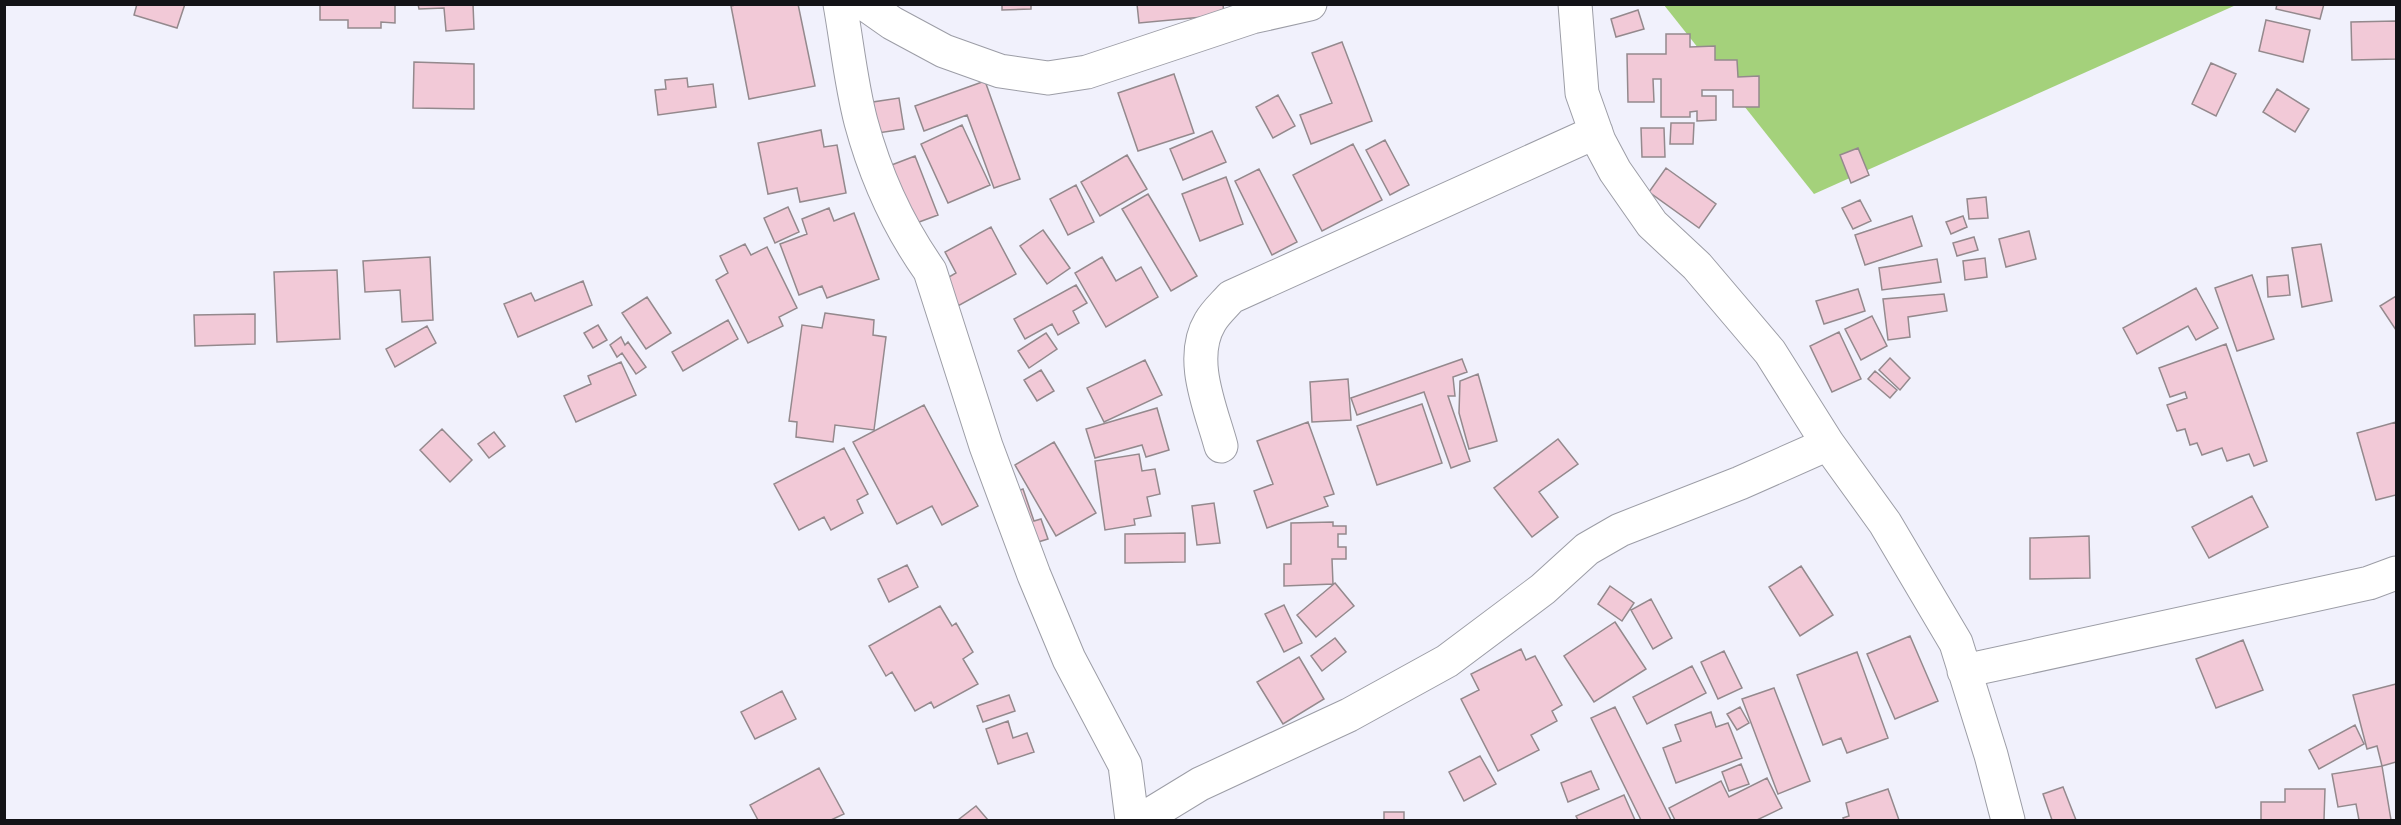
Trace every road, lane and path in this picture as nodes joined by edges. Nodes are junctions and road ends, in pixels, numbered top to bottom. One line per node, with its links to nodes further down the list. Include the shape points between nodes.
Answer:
1 (840, 4): 10 (street, via 861,122 887,194 914,249 930,271 986,446 1034,575 1069,659 1125,765)
2 (865, 4): 3 (street, via 944,51 1000,71 1048,78 1087,72 1252,17)
3 (1310, 4)
4 (1575, 4): 5 (street, via 1582,93)
5 (1596, 132): 6 (street, via 1615,171 1652,224 1697,266 1770,352); 7 (street, via 1231,297 1209,323 1199,354)
6 (1828, 444): 9 (street, via 1885,523 1956,643); 11 (street, via 1620,530 1587,549 1543,589 1447,661 1349,715 1200,784)
7 (1221, 446)
8 (2397, 573): 9 (street)
9 (1964, 671): 12 (street)
10 (1132, 820)
11 (1141, 820)
12 (2008, 820)

